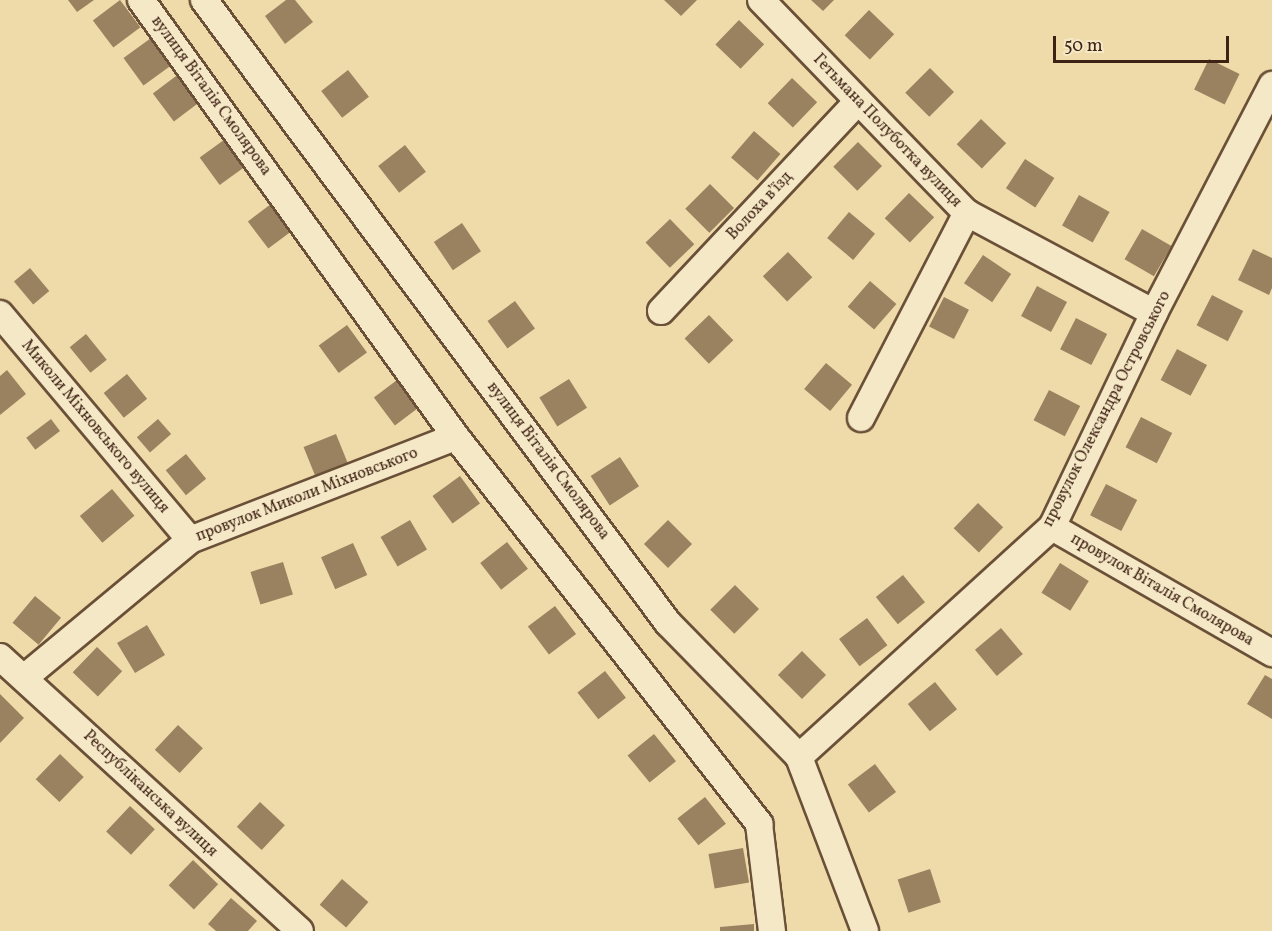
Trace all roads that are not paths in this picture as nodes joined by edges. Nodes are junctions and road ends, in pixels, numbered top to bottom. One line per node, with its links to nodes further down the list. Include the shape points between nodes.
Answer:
1 (141, 0): 11 (street, вулиця Віталія Смолярова)
2 (204, 0): 17 (street, вулиця Віталія Смолярова, via 668,623)
3 (760, 0): 5 (street, Гетьмана Полуботка вулиця)
4 (1272, 85): 8 (street, провулок Олександра Островського)
5 (858, 101): 6 (street, Гетьмана Полуботка вулиця); 7 (street, Волоха в’їзд)
6 (967, 213): 8 (street, Гетьмана Полуботка вулиця); 10 (street)
7 (661, 311)
8 (1154, 313): 12 (street, провулок Олександра Островського)
9 (0, 314): 13 (street, Миколи Міхновського вулиця)
10 (861, 418)
11 (456, 437): 13 (street, провулок Миколи Міхновського); 19 (street, вулиця Віталія Смолярова, via 759,824)
12 (1052, 526): 14 (street, провулок Віталія Смолярова); 17 (street, провулок Олександра Островського)
13 (190, 540): 16 (street, провулок Миколи Міхновського)
14 (1272, 653)
15 (0, 657): 16 (street, Республіканська вулиця)
16 (24, 678): 18 (street, Республіканська вулиця)
17 (800, 757): 20 (street, вулиця Віталія Смолярова)
18 (300, 931)
19 (772, 931)
20 (865, 931)

